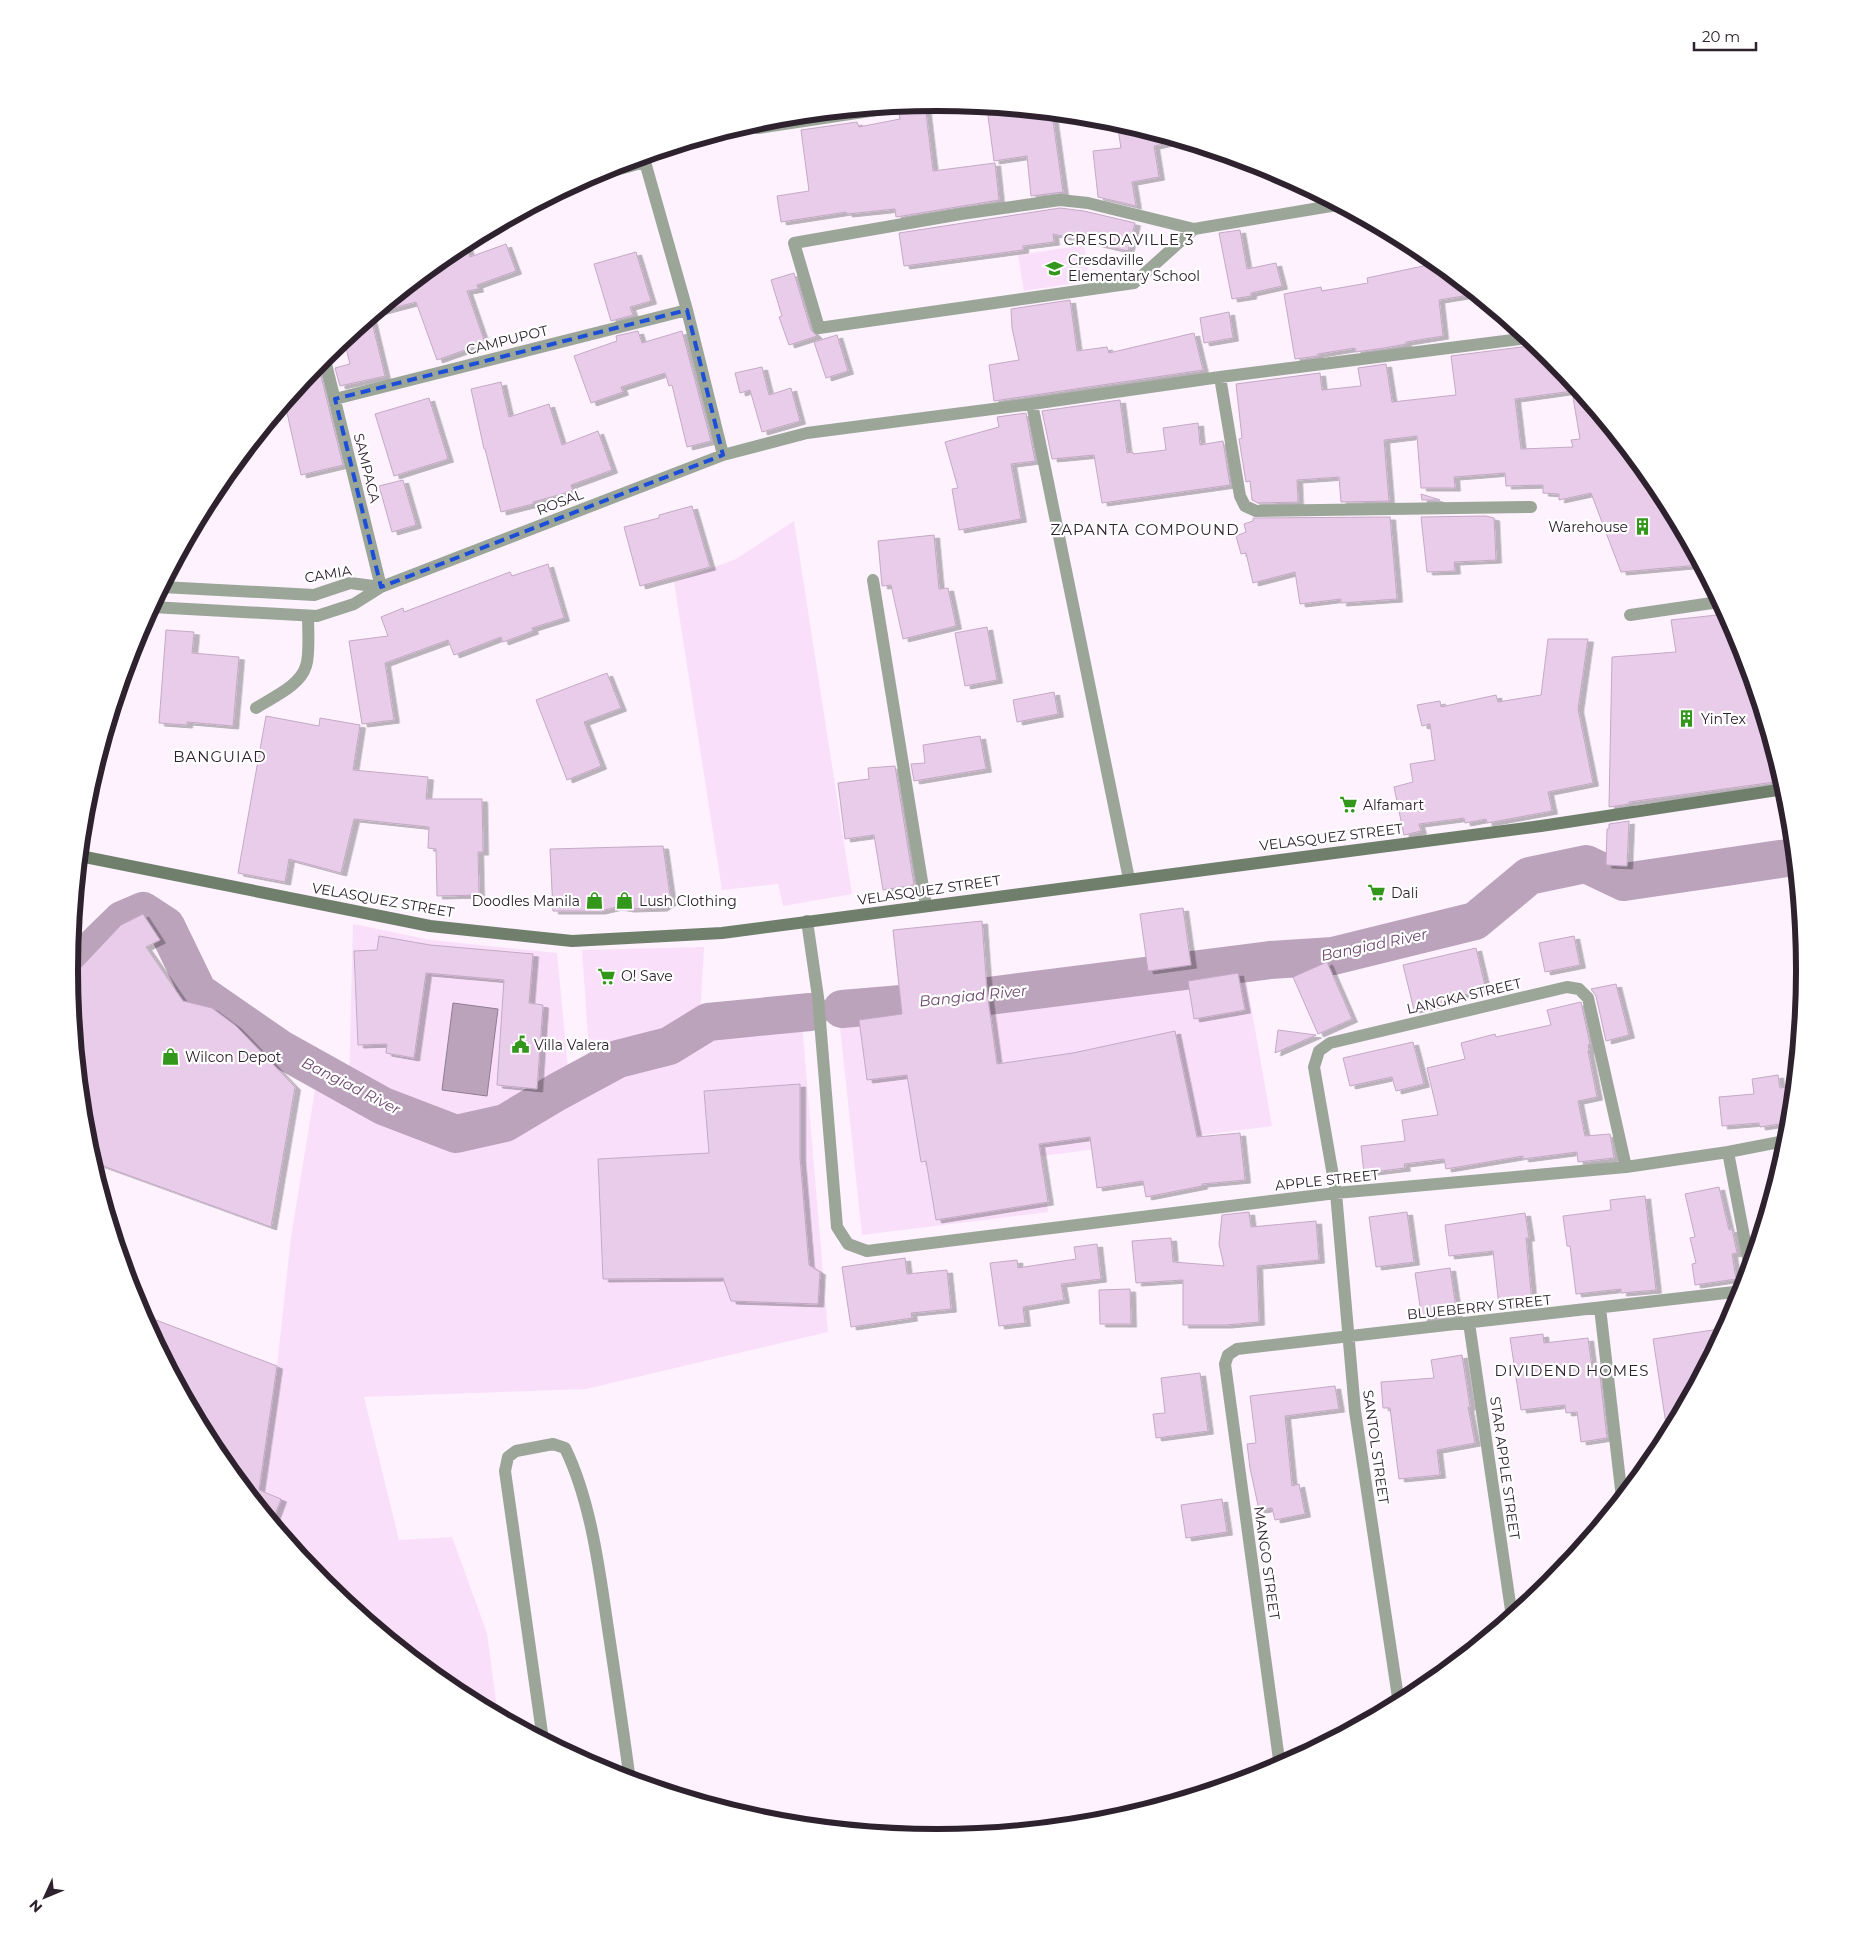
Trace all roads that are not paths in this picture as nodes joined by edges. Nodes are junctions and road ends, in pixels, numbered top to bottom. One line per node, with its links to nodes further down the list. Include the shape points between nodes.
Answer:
1 (645, 163): 4 (street)
2 (1329, 206): 3 (street)
3 (1194, 229): 3 (street, via 1088,203 1060,200 794,243 820,328 1134,283)
4 (687, 310): 8 (street, CAMPUPOT); 10 (street)
5 (1519, 339): 7 (street, ROSAL)
6 (326, 366): 8 (street, SAMPACA)
7 (1220, 377): 9 (street, ROSAL); 11 (street, via 1240,496 1245,506 1256,512)
8 (335, 400): 14 (street, SAMPACA)
9 (1032, 404): 10 (street, ROSAL, via 806,433); 22 (street)
10 (723, 455): 14 (street, ROSAL)
11 (1530, 507)
12 (873, 580): 23 (street)
13 (168, 587): 14 (street, CAMIA, via 314,595 350,583)
14 (381, 587): 18 (street, via 354,604)
15 (1713, 603): 17 (street)
16 (159, 607): 18 (street)
17 (1630, 615)
18 (308, 616): 19 (street, via 307,665 301,677)
19 (256, 708)
20 (1777, 790): 22 (main road, VELASQUEZ STREET, via 1541,826)
21 (85, 857): 24 (main road, VELASQUEZ STREET, via 430,926 572,941 722,933)
22 (1130, 879): 23 (main road, VELASQUEZ STREET)
23 (926, 906): 24 (main road, VELASQUEZ STREET)
24 (807, 921): 28 (street, APPLE STREET, via 818,997 837,1227 848,1244 868,1251)
25 (1779, 1142): 26 (street, APPLE STREET)
26 (1728, 1152): 27 (street, APPLE STREET); 29 (street)
27 (1626, 1167): 28 (street, APPLE STREET); 28 (street, LANGKA STREET, via 1588,998 1579,989 1567,987 1330,1043 1318,1052 1314,1066)
28 (1336, 1194): 33 (street, SANTOL STREET)
29 (1748, 1256)
30 (1734, 1292): 31 (street, BLUEBERRY STREET)
31 (1600, 1308): 32 (street, BLUEBERRY STREET); 35 (street)
32 (1469, 1323): 33 (street, BLUEBERRY STREET); 36 (street, STAR APPLE STREET)
33 (1348, 1336): 34 (street, BLUEBERRY STREET, via 1237,1349 1228,1355); 37 (street, SANTOL STREET, via 1355,1411)
34 (1225, 1364): 39 (street, MANGO STREET)
35 (1621, 1491)
36 (1511, 1610)
37 (1398, 1696)
38 (542, 1734): 40 (street, via 505,1471 508,1458 516,1451 553,1444 565,1448 590,1523)
39 (1279, 1759)
40 (629, 1773)

